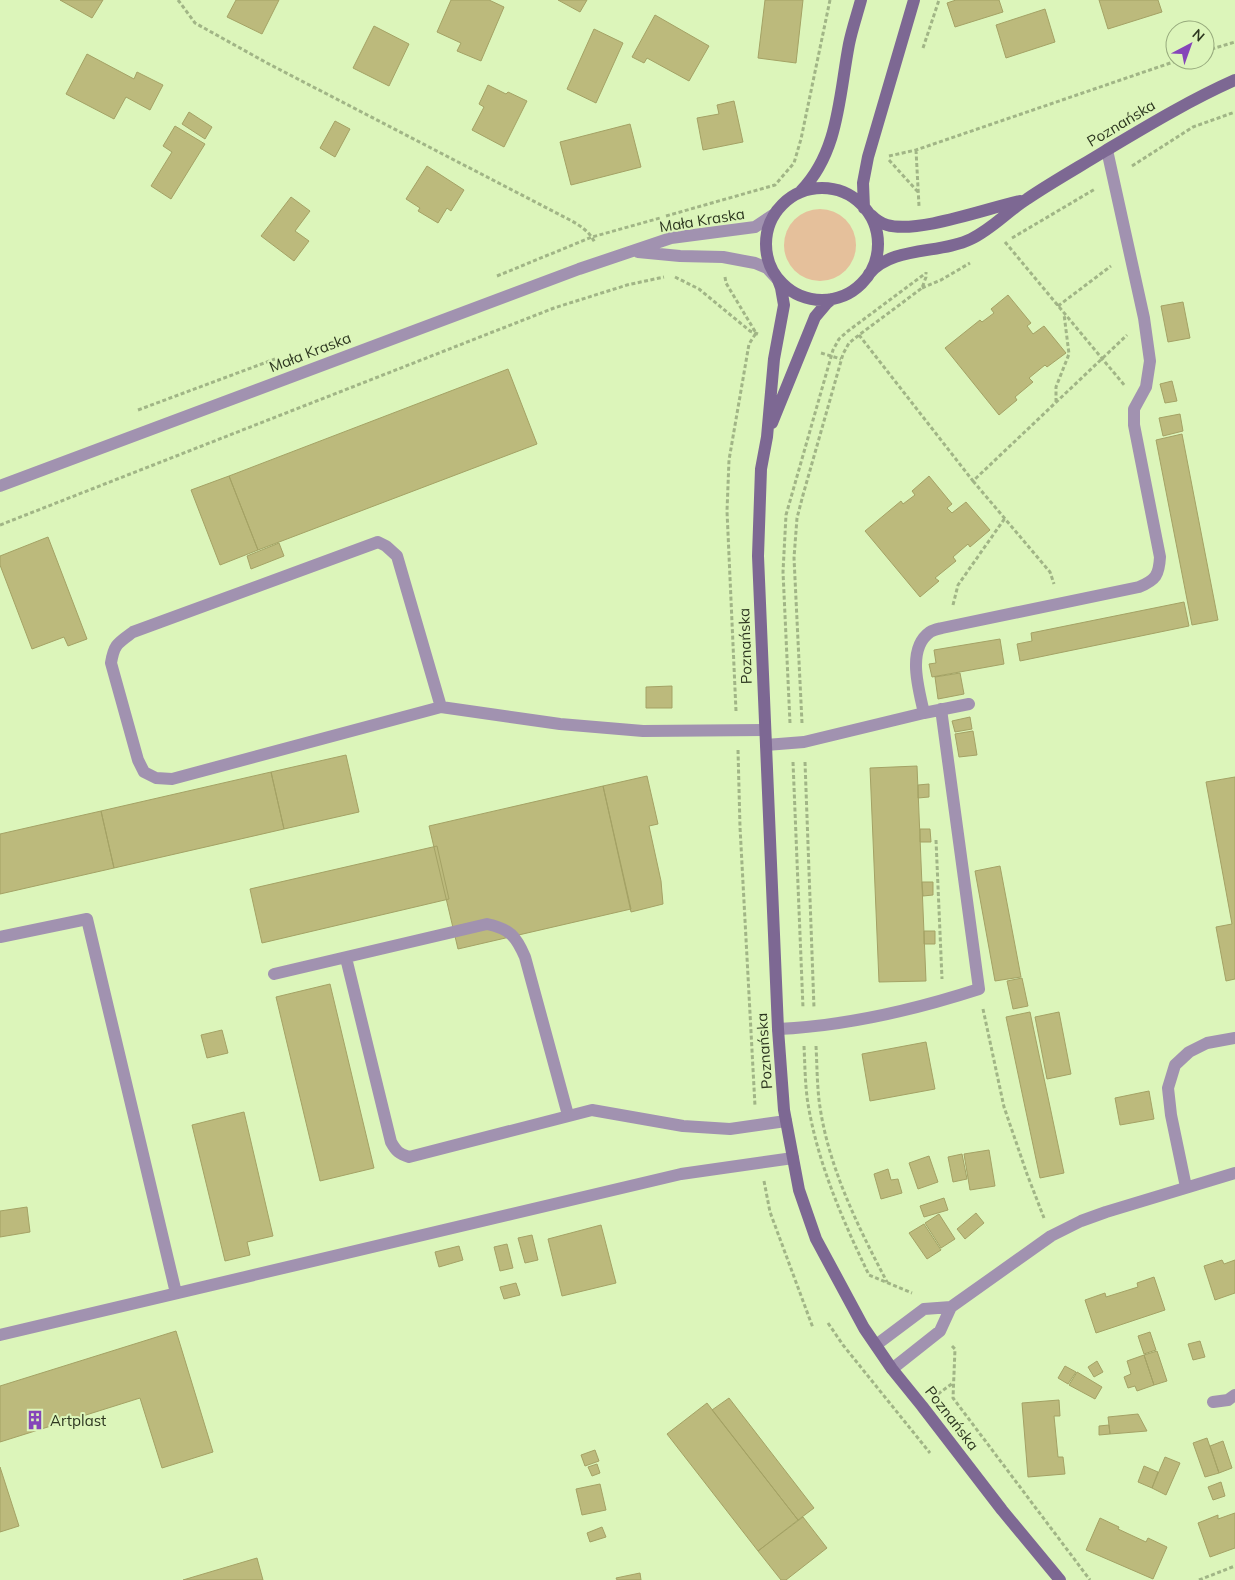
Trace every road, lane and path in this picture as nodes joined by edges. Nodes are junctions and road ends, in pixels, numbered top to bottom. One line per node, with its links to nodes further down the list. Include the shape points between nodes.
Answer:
1 (178, 0): 19 (path, via 195,23 570,220)
2 (830, 0): 10 (path)
3 (861, 0): 11 (main road, via 849,41)
4 (914, 0): 17 (main road, via 868,157 863,183)
5 (1235, 42): 6 (path)
6 (1215, 49)
7 (1165, 65): 12 (path)
8 (1235, 80): 13 (main road, Poznańska, via 1152,122)
9 (1235, 112): 14 (path, via 1193,127)
10 (801, 139): 11 (path); 19 (path, via 794,163 774,184)
11 (829, 146): 15 (main road, via 818,171)
12 (916, 150): 12 (path, via 917,167 918,192 886,156)
13 (1108, 150): 14 (street); 16 (main road, Poznańska)
14 (1114, 178): 20 (path); 22 (street)
15 (801, 191): 17 (main road, via 819,188 839,191); 18 (main road)
16 (1026, 199): 17 (main road, Poznańska, via 965,216 908,226 882,224); 26 (main road, Poznańska, via 970,239 953,246 892,258)
17 (864, 208): 26 (main road, via 877,234 877,253)
18 (773, 215): 23 (street, Mała Kraska, via 755,227 671,238); 28 (main road, via 767,230 765,250)
19 (592, 237): 24 (path); 27 (path)
20 (1005, 242): 21 (path); 31 (path)
21 (997, 247)
22 (1130, 251): 31 (path); 33 (street)
23 (633, 252): 24 (street, Mała Kraska); 28 (street, Mała Kraska, via 755,262 767,268)
24 (602, 261): 43 (street, Mała Kraska)
25 (973, 261): 29 (path)
26 (870, 274): 30 (main road, via 851,292)
27 (488, 279)
28 (778, 280): 30 (main road, via 805,298); 41 (main road, Poznańska, via 784,305 774,360)
29 (922, 288): 35 (path); 53 (path, via 926,272 839,339 832,350 791,494 786,515 783,572)
30 (832, 299): 41 (main road, Poznańska, via 815,317)
31 (1058, 306): 32 (path)
32 (1064, 313): 37 (path); 39 (path, via 1069,354 1056,387)
33 (1144, 318): 37 (path); 46 (street, via 1150,361 1146,387 1134,409 1134,425 1160,557 1159,570 1148,584)
34 (756, 333): 45 (path, via 699,289 674,276 636,283 554,308)
35 (859, 335): 42 (path); 53 (path, via 843,354 797,518 794,558 800,711)
36 (283, 356): 40 (path)
37 (1102, 358): 38 (path); 39 (path)
38 (1127, 387)
39 (1056, 402): 42 (path)
40 (134, 412)
41 (767, 436): 52 (main road, Poznańska, via 761,469 758,556)
42 (974, 481): 44 (path)
43 (0, 486)
44 (1005, 518): 46 (path, via 1050,572); 47 (path, via 958,585)
45 (0, 525)
46 (1058, 604): 47 (street)
47 (948, 626): 51 (street, via 930,632 918,651 917,676)
48 (969, 704): 50 (street)
49 (441, 707): 49 (street, via 172,779 156,778 144,772 138,760 111,663 113,650 133,632 378,542 397,556); 52 (street, via 560,724 643,731)
50 (941, 709): 51 (street); 59 (street)
51 (924, 713): 53 (street)
52 (764, 730): 54 (main road, Poznańska)
53 (798, 742): 54 (street); 61 (path); 61 (path)
54 (766, 745): 62 (main road, Poznańska)
55 (936, 836): 60 (path)
56 (0, 937): 71 (street, via 87,918)
57 (346, 958): 58 (street); 64 (street, via 487,924 510,932 525,957); 64 (street, via 390,1142 396,1151 409,1156)
58 (274, 974)
59 (979, 988): 60 (street); 69 (path, via 1004,1107)
60 (943, 1001): 61 (street)
61 (809, 1028): 62 (street); 70 (path, via 819,1100 834,1162); 70 (path, via 805,1066 808,1104 832,1192 870,1275)
62 (778, 1029): 65 (main road, Poznańska)
63 (1235, 1038): 68 (street, via 1207,1043 1189,1052 1175,1065 1168,1088)
64 (568, 1115): 65 (street, via 592,1110 683,1126 730,1129)
65 (786, 1122): 66 (main road, Poznańska)
66 (793, 1158): 71 (street, via 681,1174); 75 (main road, Poznańska, via 799,1190 816,1239)
67 (1235, 1172): 68 (street)
68 (1186, 1187): 69 (street, via 1081,1221)
69 (1052, 1236): 73 (street)
70 (887, 1282): 72 (path)
71 (176, 1293): 74 (street)
72 (912, 1293)
73 (951, 1307): 75 (street, via 924,1309); 77 (street, via 940,1331)
74 (0, 1335)
75 (876, 1345): 77 (main road, Poznańska)
76 (955, 1349): 82 (path, via 953,1398)
77 (892, 1369): 81 (main road, Poznańska)
78 (1235, 1396): 79 (street)
79 (1213, 1402)
80 (1235, 1566): 83 (path)
81 (1060, 1580)
82 (1090, 1580)
83 (1199, 1580)

